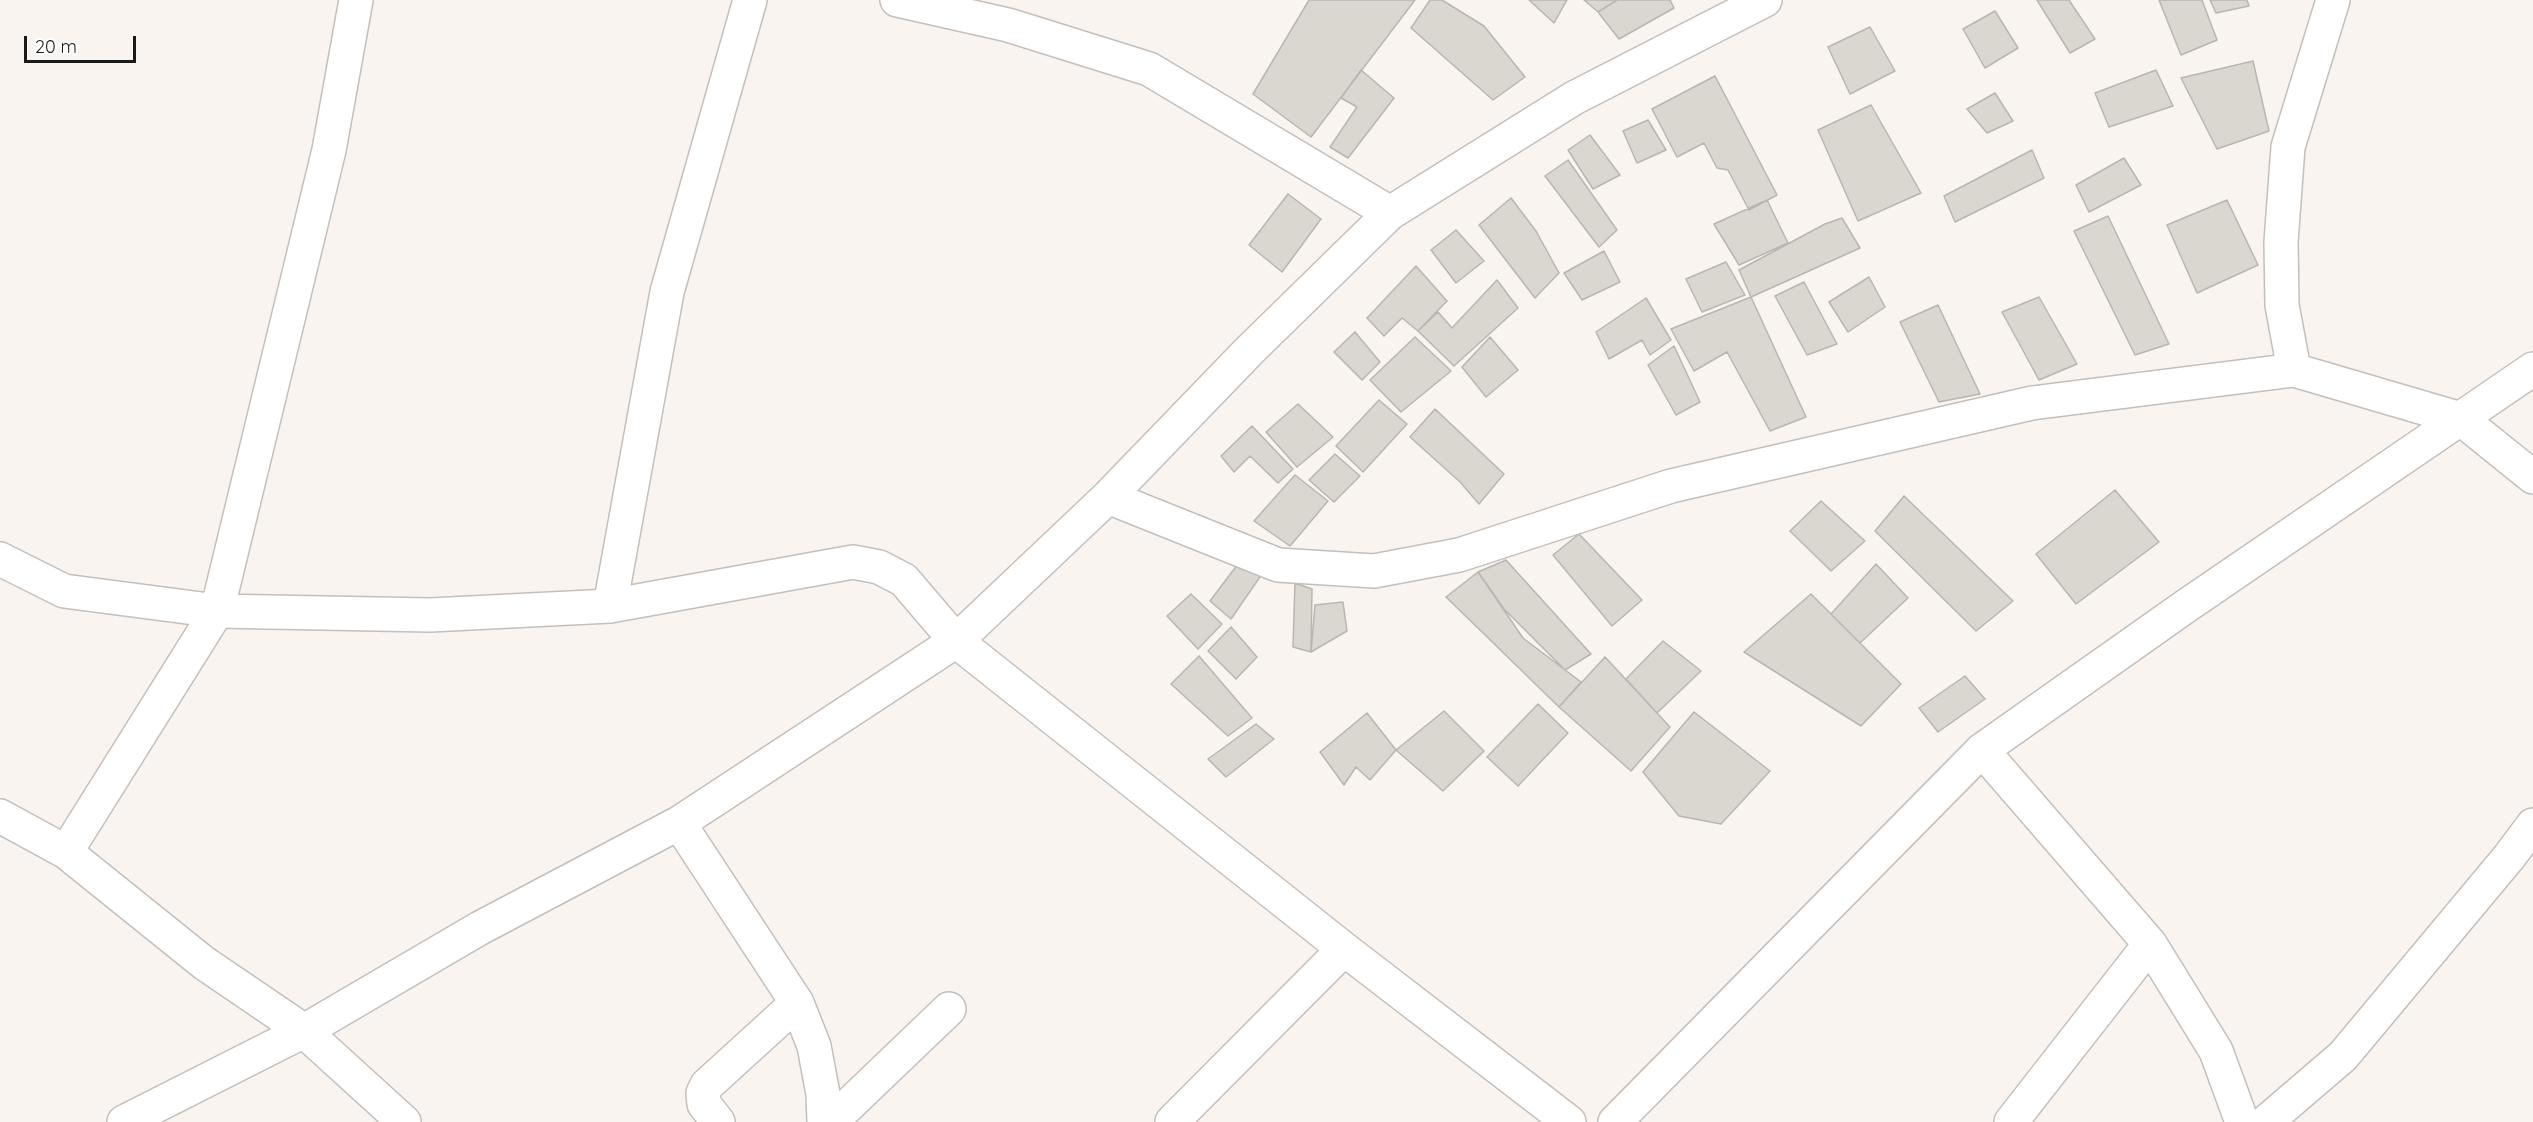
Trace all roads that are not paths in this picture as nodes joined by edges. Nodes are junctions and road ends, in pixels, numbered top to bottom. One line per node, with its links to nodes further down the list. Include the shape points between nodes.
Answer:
1 (356, 0): 14 (street, via 329,150)
2 (750, 0): 13 (street, via 667,292)
3 (897, 0): 6 (street, via 1008,25 1149,69)
4 (1765, 0): 6 (street, via 1574,98)
5 (2333, 0): 8 (street, via 2288,147 2281,242 2282,305)
6 (1390, 213): 11 (street)
7 (2533, 369): 9 (street)
8 (2294, 370): 9 (street); 11 (street, via 2032,403 1671,486 1459,555 1374,570 1278,566)
9 (2461, 419): 10 (street); 16 (street)
10 (2533, 477)
11 (1108, 497): 15 (street)
12 (0, 559): 14 (street, via 64,591)
13 (610, 606): 14 (street, via 430,615); 15 (street, via 853,562 879,567 904,580)
14 (217, 610): 20 (street)
15 (956, 640): 18 (street); 22 (street)
16 (1982, 750): 21 (street); 33 (street)
17 (0, 816): 20 (street)
18 (679, 823): 23 (street); 25 (street, via 480,928)
19 (2533, 825): 36 (street, via 2343,1056)
20 (66, 852): 25 (street, via 204,963)
21 (2150, 944): 34 (street); 35 (street, via 2216,1051)
22 (1344, 949): 31 (street); 32 (street)
23 (797, 1003): 28 (street, via 707,1085 704,1104); 29 (street, via 814,1046)
24 (949, 1010): 30 (street)
25 (304, 1031): 26 (street); 27 (street)
26 (124, 1122)
27 (404, 1122)
28 (718, 1122)
29 (824, 1122)
30 (831, 1122)
31 (1172, 1122)
32 (1569, 1122)
33 (1615, 1122)
34 (2011, 1122)
35 (2242, 1122)
36 (2266, 1122)

